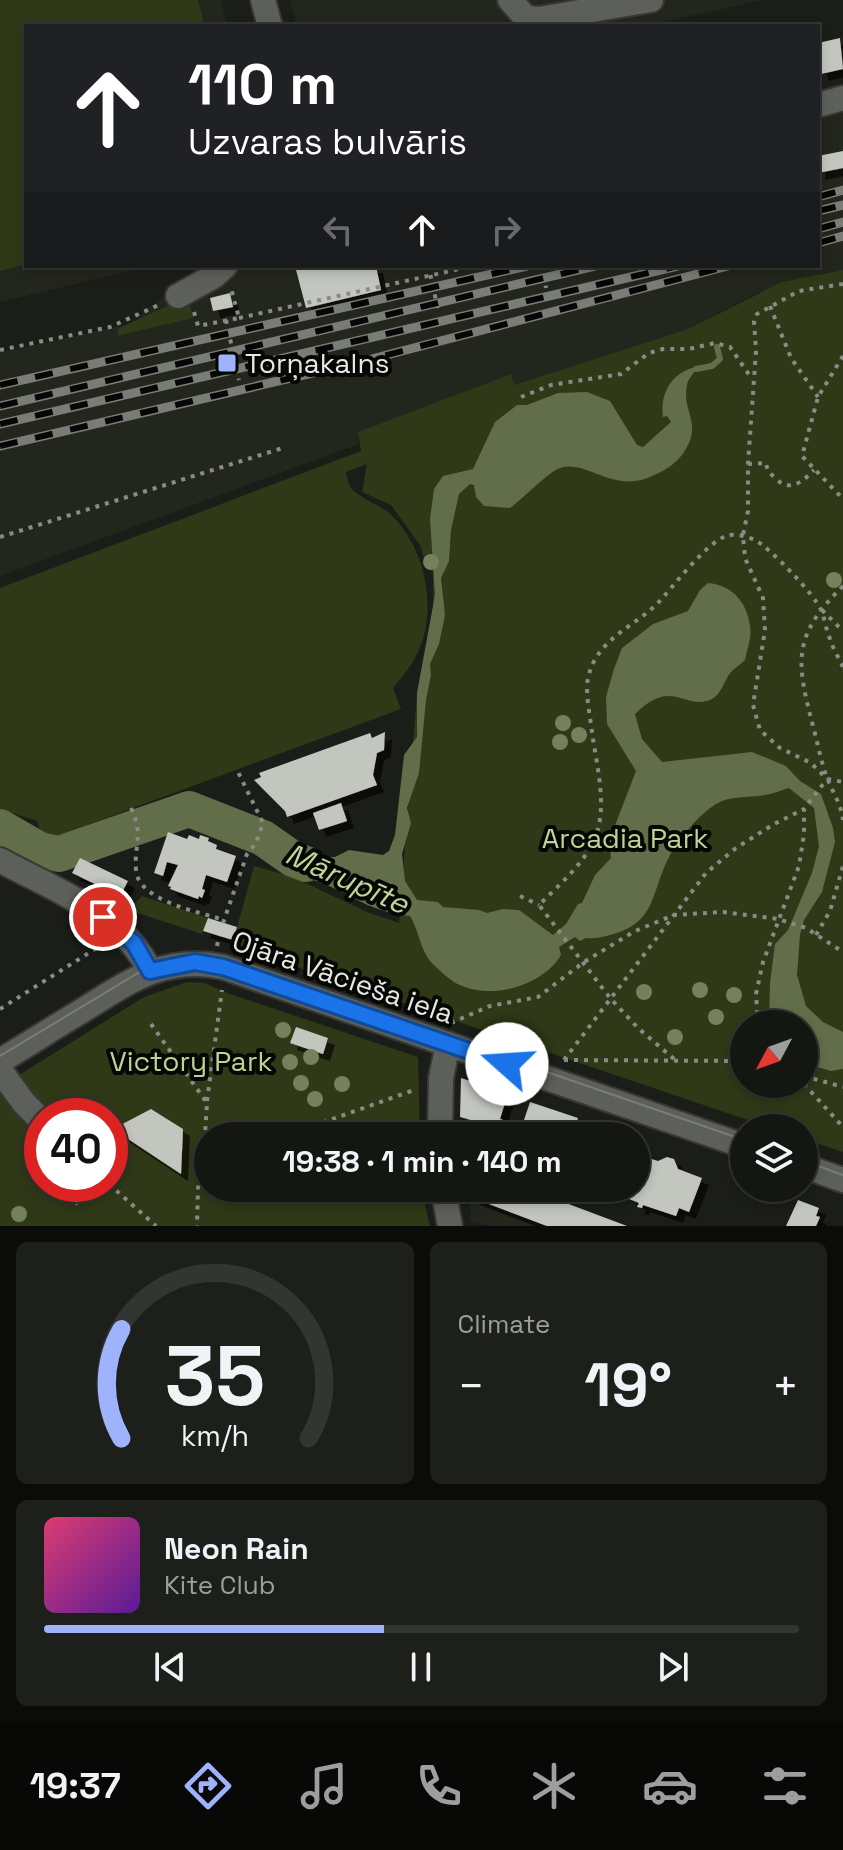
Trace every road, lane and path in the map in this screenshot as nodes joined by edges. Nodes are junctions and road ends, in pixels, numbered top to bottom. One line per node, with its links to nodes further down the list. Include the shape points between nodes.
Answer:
1 (263, 0): 5 (street)
2 (510, 0): 4 (street, via 526,18)
3 (651, 0): 4 (street)
4 (579, 6)
5 (269, 24)
6 (843, 98): 7 (street)
7 (820, 104)
8 (223, 268): 15 (street)
9 (433, 268): 12 (path)
10 (454, 268): 12 (path)
11 (542, 268): 14 (path)
12 (430, 273): 18 (path); 19 (path)
13 (843, 284): 17 (path, via 799,291)
14 (546, 288)
15 (178, 296): 22 (path, via 110,327)
16 (233, 296): 19 (path)
17 (770, 306): 25 (path, via 754,321); 27 (path, via 791,358)
18 (439, 314)
19 (239, 318): 20 (path)
20 (226, 320): 21 (path); 24 (path)
21 (198, 326)
22 (0, 350)
23 (843, 356): 27 (path)
24 (239, 380)
25 (754, 381): 26 (path, via 730,347 715,343 663,349 621,374 551,385); 29 (path)
26 (521, 397)
27 (818, 397): 30 (path, via 802,456)
28 (286, 447): 33 (path)
29 (748, 464): 30 (path, via 766,463 766,469 787,486 797,485); 32 (path)
30 (814, 470): 31 (path)
31 (843, 499)
32 (743, 535): 35 (path, via 757,541); 39 (path, via 745,558 763,598 765,630 753,705 760,730); 47 (path, via 727,535 707,547 652,608 605,643 594,661 588,679 599,782 598,829 574,869)
33 (0, 537)
34 (843, 586): 35 (path)
35 (821, 608): 36 (path); 37 (path); 39 (path, via 802,644 800,662)
36 (843, 631)
37 (843, 667)
38 (237, 770): 42 (path, via 263,823 224,922 148,894 136,873 140,833)
39 (827, 779): 40 (path); 41 (path); 43 (path)
40 (843, 782)
41 (805, 806): 48 (path, via 736,848 706,873); 49 (path, via 799,866)
42 (131, 808)
43 (843, 820)
44 (0, 860): 54 (street, via 103,917 134,943)
45 (843, 866): 50 (path, via 830,911)
46 (520, 896): 47 (path)
47 (539, 905): 53 (path)
48 (674, 915): 49 (path, via 723,912); 53 (path); 56 (path)
49 (778, 919): 50 (path); 58 (path, via 758,983)
50 (816, 935): 52 (path)
51 (110, 939): 57 (path)
52 (843, 952)
53 (584, 962): 56 (path); 60 (path, via 538,997 490,1006)
54 (150, 971): 60 (street, Ojāra Vācieša iela, via 195,962 223,967); 62 (street)
55 (222, 989): 70 (path)
56 (610, 998): 61 (path); 61 (path, via 564,1060)
57 (0, 1009)
58 (758, 1010)
59 (151, 1024): 70 (path)
60 (450, 1033): 73 (street, via 441,1078); 75 (street, Ojāra Vācieša iela)
61 (674, 1059): 63 (path)
62 (0, 1061)
63 (730, 1061)
64 (0, 1070): 69 (street)
65 (818, 1080): 66 (path)
66 (843, 1087)
67 (414, 1090): 72 (path)
68 (817, 1098): 74 (path)
69 (24, 1103)
70 (207, 1103): 71 (path)
71 (207, 1122)
72 (324, 1122)
73 (440, 1122)
74 (843, 1127)
75 (730, 1141)
76 (818, 1171): 77 (street)
77 (843, 1180)
78 (128, 1201): 81 (path)
79 (198, 1202): 82 (path)
80 (446, 1202): 83 (street)
81 (156, 1226)
82 (197, 1226)
83 (450, 1226)

